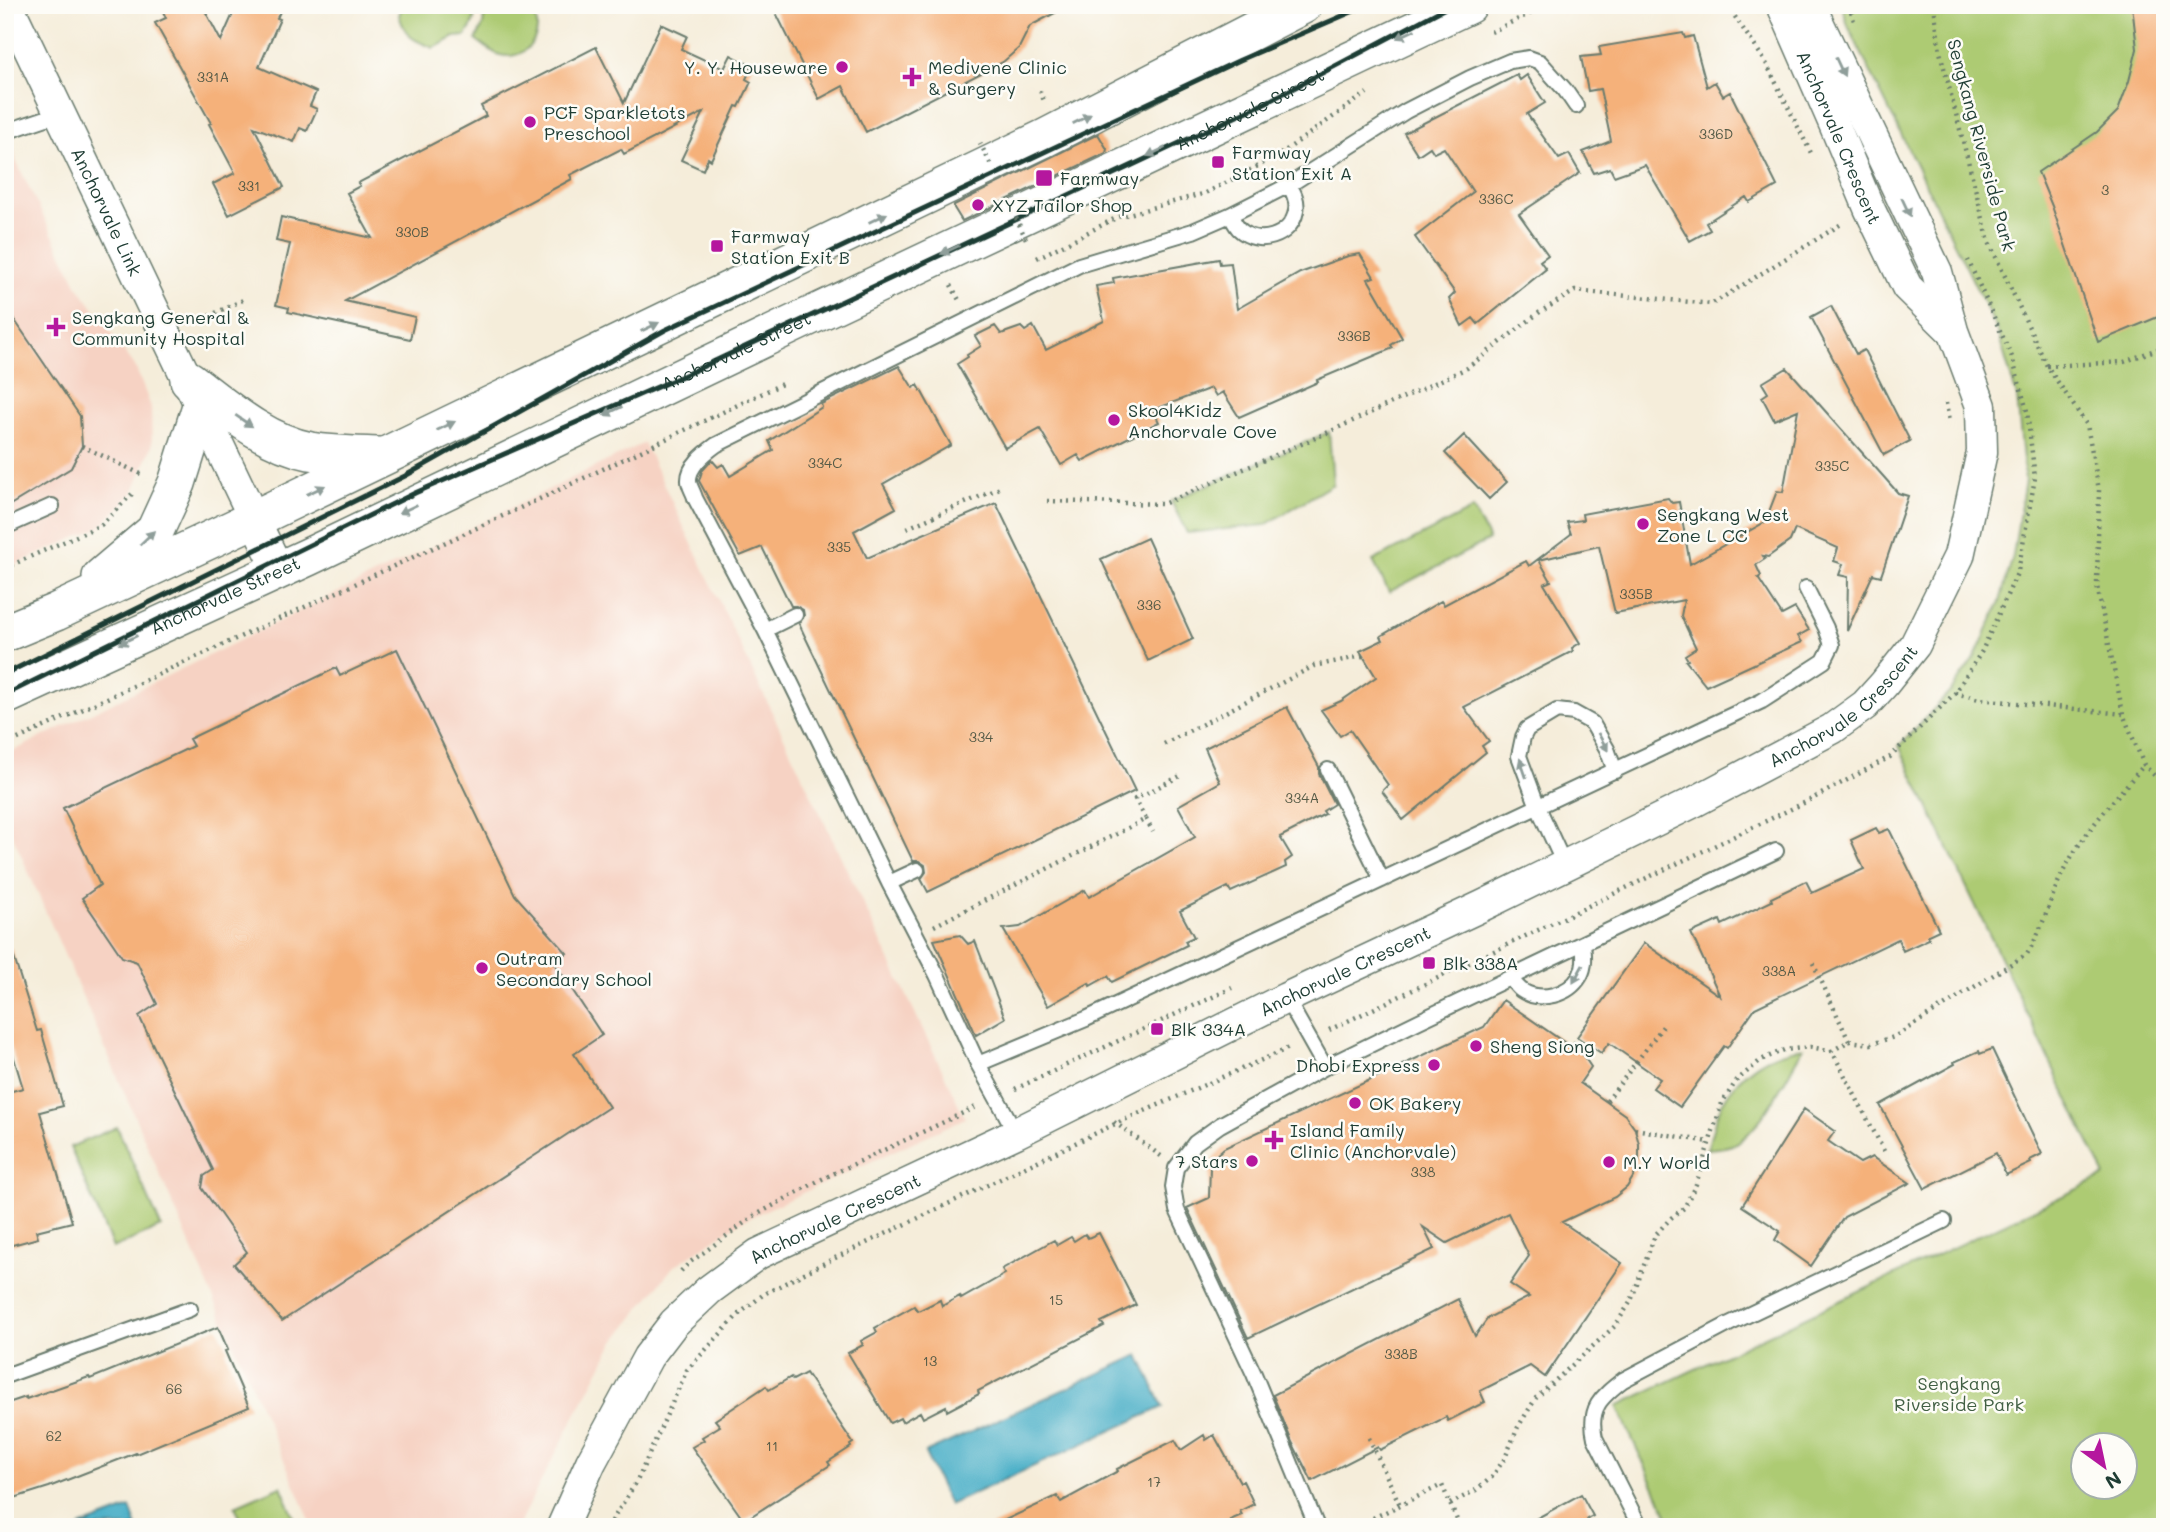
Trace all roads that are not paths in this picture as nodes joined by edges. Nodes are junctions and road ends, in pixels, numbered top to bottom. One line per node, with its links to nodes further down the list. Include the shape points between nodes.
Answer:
1 (8, 5): 7 (street, Anchorvale Link)
2 (1303, 5): 13 (street, one-way to 2, via 1045,138)
3 (1782, 5): 11 (street, Anchorvale Crescent, via 1907,287)
4 (1810, 5): 11 (street, Anchorvale Crescent, one-way to 11, via 1937,272)
5 (1477, 20): 17 (street, Anchorvale Street, one-way to 17, via 785,328)
6 (1576, 106): 9 (lane, via 1540,62 1529,58 1510,61 1406,111)
7 (61, 113): 8 (lane); 12 (street, Anchorvale Link)
8 (5, 132)
9 (1289, 185): 10 (lane); 10 (lane, via 1296,198 1296,212 1279,235 1250,237)
10 (1230, 215): 21 (lane, via 1079,265 705,452 692,467 689,481)
11 (1952, 331): 28 (street, Anchorvale Crescent, via 1981,406 1982,452 1959,556 1915,645 1865,705 1832,729)
12 (195, 393): 13 (street, one-way to 13, via 283,442 318,452); 15 (street, Anchorvale Link); 19 (street, one-way to 12, via 155,531 177,483)
13 (385, 457): 15 (street, one-way to 13)
14 (52, 506): 16 (lane)
15 (254, 519): 17 (street, Anchorvale Link); 19 (street)
16 (5, 527)
17 (279, 571): 23 (street, Anchorvale Street, one-way to 23)
18 (1806, 588): 25 (lane, via 1832,645 1825,661 1762,701)
19 (56, 612): 22 (street)
20 (794, 615): 21 (lane)
21 (765, 629): 31 (lane)
22 (5, 633)
23 (5, 696)
24 (1328, 770): 30 (lane)
25 (1615, 771): 26 (lane); 26 (lane, one-way to 25, via 1519,755 1522,737 1557,711 1574,713 1592,723)
26 (1538, 807): 28 (lane); 30 (lane)
27 (1776, 851): 32 (lane)
28 (1565, 866): 34 (street, Anchorvale Crescent)
29 (917, 870): 31 (lane)
30 (1382, 880): 35 (lane, via 1086,1019)
31 (889, 883): 35 (lane)
32 (1583, 943): 33 (lane); 33 (lane, one-way to 33, via 1580,975 1554,996 1521,990)
33 (1510, 978): 36 (lane)
34 (1286, 998): 36 (lane); 37 (street, Anchorvale Crescent)
35 (978, 1064): 37 (lane)
36 (1325, 1067): 42 (lane, via 1195,1143 1176,1168 1172,1187 1177,1210 1254,1374)
37 (1016, 1133): 41 (street, Anchorvale Crescent, via 758,1254 709,1290 674,1323 648,1357)
38 (1944, 1221): 43 (lane, via 1729,1324 1608,1392 1591,1422)
39 (190, 1309): 40 (lane)
40 (5, 1376)
41 (562, 1527)
42 (1317, 1527)
43 (1640, 1527)

